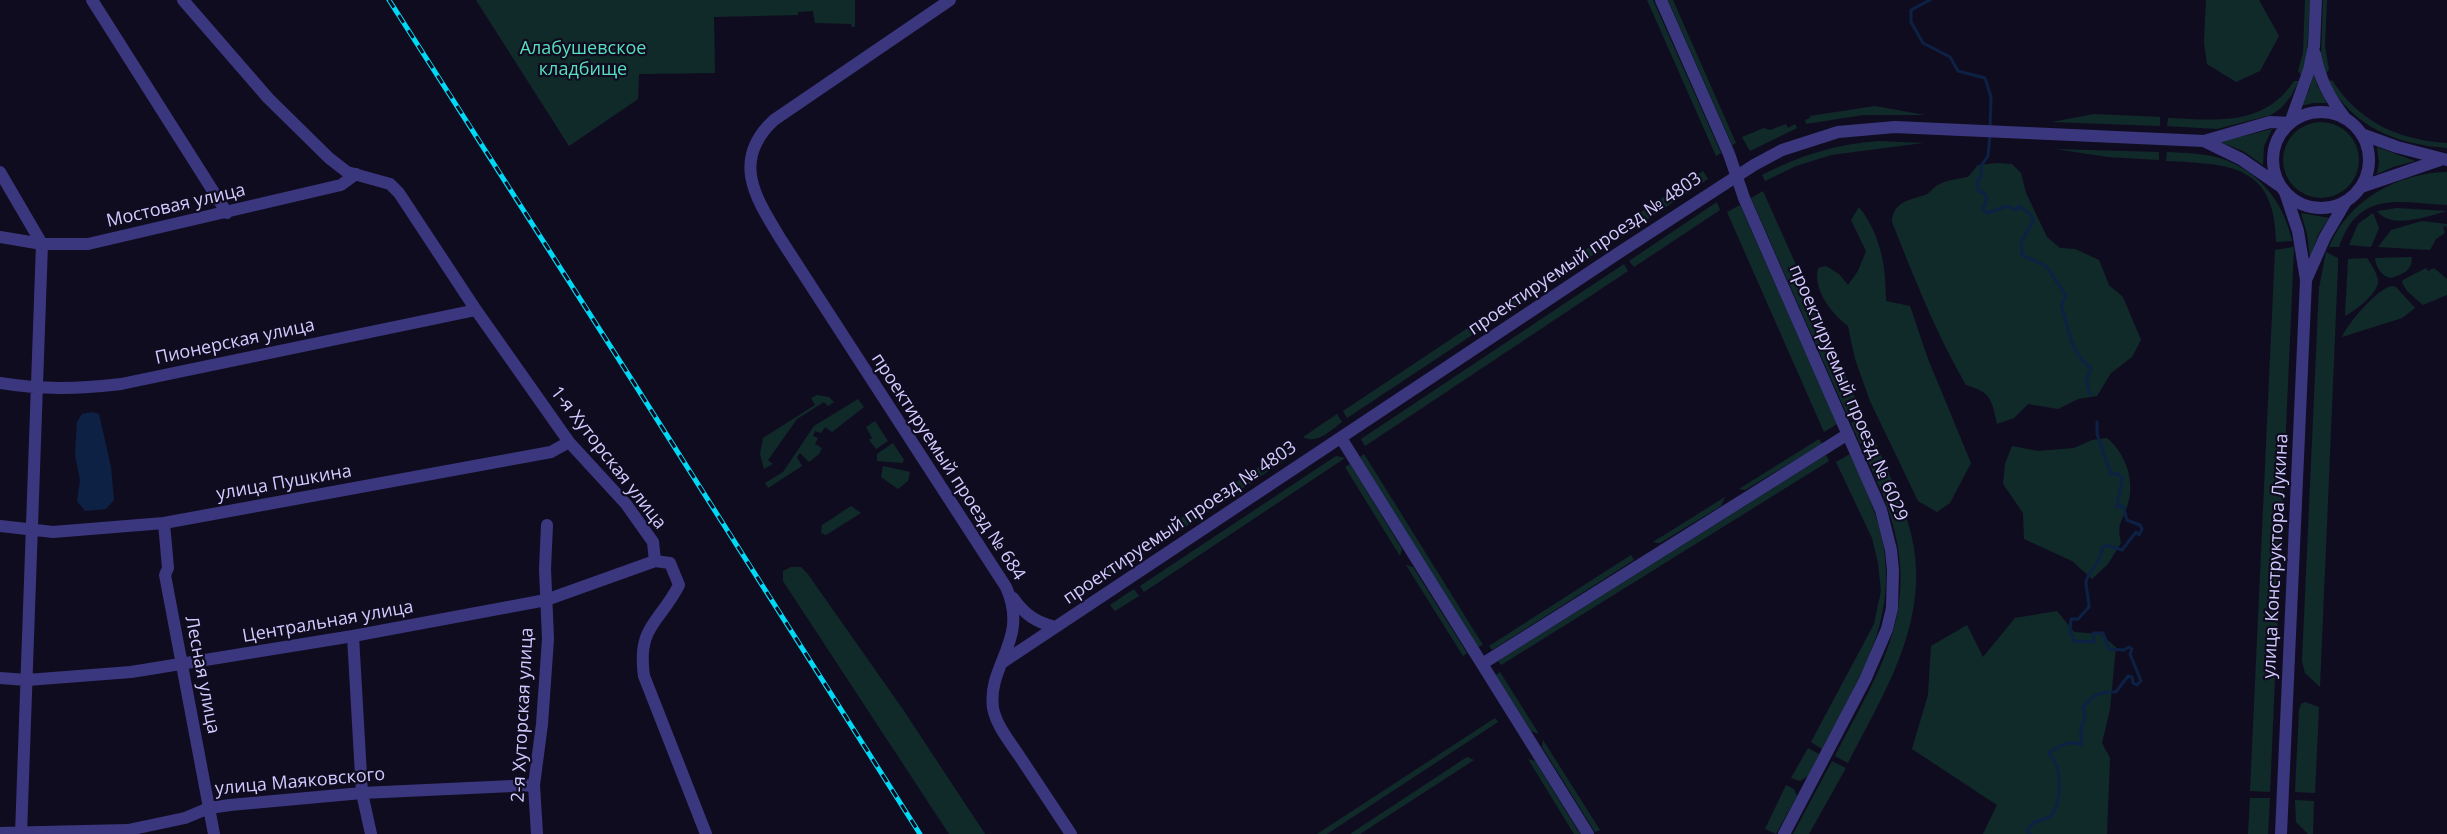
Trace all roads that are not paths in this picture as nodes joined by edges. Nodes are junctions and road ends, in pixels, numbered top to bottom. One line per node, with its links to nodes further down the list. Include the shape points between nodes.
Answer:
1 (92, 0): 18 (street)
2 (183, 0): 13 (street, 1-я Хуторская улица, via 268,98 328,158)
3 (950, 0): 33 (street, проектируемый проезд № 684, via 774,120 755,143 751,182 760,206)
4 (1661, 0): 14 (street, проектируемый проезд № 6029)
5 (2316, 0): 6 (street)
6 (2314, 46): 7 (street, via 2321,80); 8 (street)
7 (2346, 119): 8 (street, via 2324,112); 9 (street)
8 (2290, 123): 10 (street, проектируемый проезд № 4803, via 2270,122); 16 (street, via 2274,150 2275,173)
9 (2361, 134): 11 (street); 15 (street, via 2369,161)
10 (2204, 141): 14 (street, проектируемый проезд № 4803, via 1895,127 1838,132 1782,150); 16 (street, проектируемый проезд № 4803, via 2241,159)
11 (2444, 160): 15 (street)
12 (0, 172): 20 (street)
13 (356, 174): 18 (street, Мостовая улица, via 341,185); 22 (street, 1-я Хуторская улица, via 390,184 399,194)
14 (1737, 176): 25 (street, проектируемый проезд № 6029); 26 (street, проектируемый проезд № 4803)
15 (2361, 187): 17 (street)
16 (2283, 190): 17 (street, via 2294,200 2315,208); 21 (street, улица Конструктора Лукина, via 2298,231)
17 (2345, 203): 21 (street, улица Конструктора Лукина)
18 (227, 213): 20 (street, Мостовая улица, via 88,244)
19 (0, 237): 20 (street, Мостовая улица)
20 (42, 244): 24 (street)
21 (2306, 280): 54 (street, улица Конструктора Лукина)
22 (476, 310): 24 (street, Пионерская улица, via 121,384); 27 (street, 1-я Хуторская улица)
23 (0, 383): 24 (street, Пионерская улица)
24 (36, 389): 31 (street)
25 (1848, 434): 38 (street); 53 (street, проектируемый проезд № 6029, via 1888,533 1893,570 1892,608 1881,647)
26 (1341, 438): 35 (street, проектируемый проезд № 4803); 38 (street)
27 (569, 442): 28 (street, улица Пушкина, via 551,452); 32 (street, 1-я Хуторская улица, via 626,504 653,542)
28 (164, 523): 31 (street, улица Пушкина); 39 (street, Лесная улица, via 168,568 165,575)
29 (547, 525): 34 (street, 2-я Хуторская улица)
30 (0, 526): 31 (street, улица Пушкина)
31 (32, 531): 41 (street)
32 (655, 561): 34 (street, Центральная улица); 50 (street, via 670,563 679,585 645,638 641,655 644,676)
33 (1006, 587): 35 (street, проектируемый проезд № 4803, via 1027,615); 37 (street, проектируемый проезд № 684, via 1015,611)
34 (546, 600): 36 (street, Центральная улица); 42 (street, 2-я Хуторская улица, via 548,639)
35 (1056, 627): 37 (street, проектируемый проезд № 4803)
36 (353, 636): 39 (street, Центральная улица); 43 (street)
37 (1003, 662): 51 (street, проектируемый проезд № 684, via 993,698 995,714)
38 (1482, 664): 52 (street)
39 (181, 666): 41 (street, Центральная улица); 44 (street, Лесная улица)
40 (0, 678): 41 (street, Центральная улица)
41 (27, 680): 46 (street)
42 (534, 785): 43 (street, улица Маяковского); 49 (street, 2-я Хуторская улица)
43 (362, 793): 44 (street, улица Маяковского); 48 (street)
44 (209, 808): 46 (street, улица Маяковского, via 185,818 128,830); 47 (street, Лесная улица)
45 (0, 832): 46 (street, улица Маяковского)
46 (21, 834)
47 (214, 834)
48 (372, 834)
49 (537, 834)
50 (706, 834)
51 (1071, 834)
52 (1588, 834)
53 (1784, 834)
54 (2281, 834)

